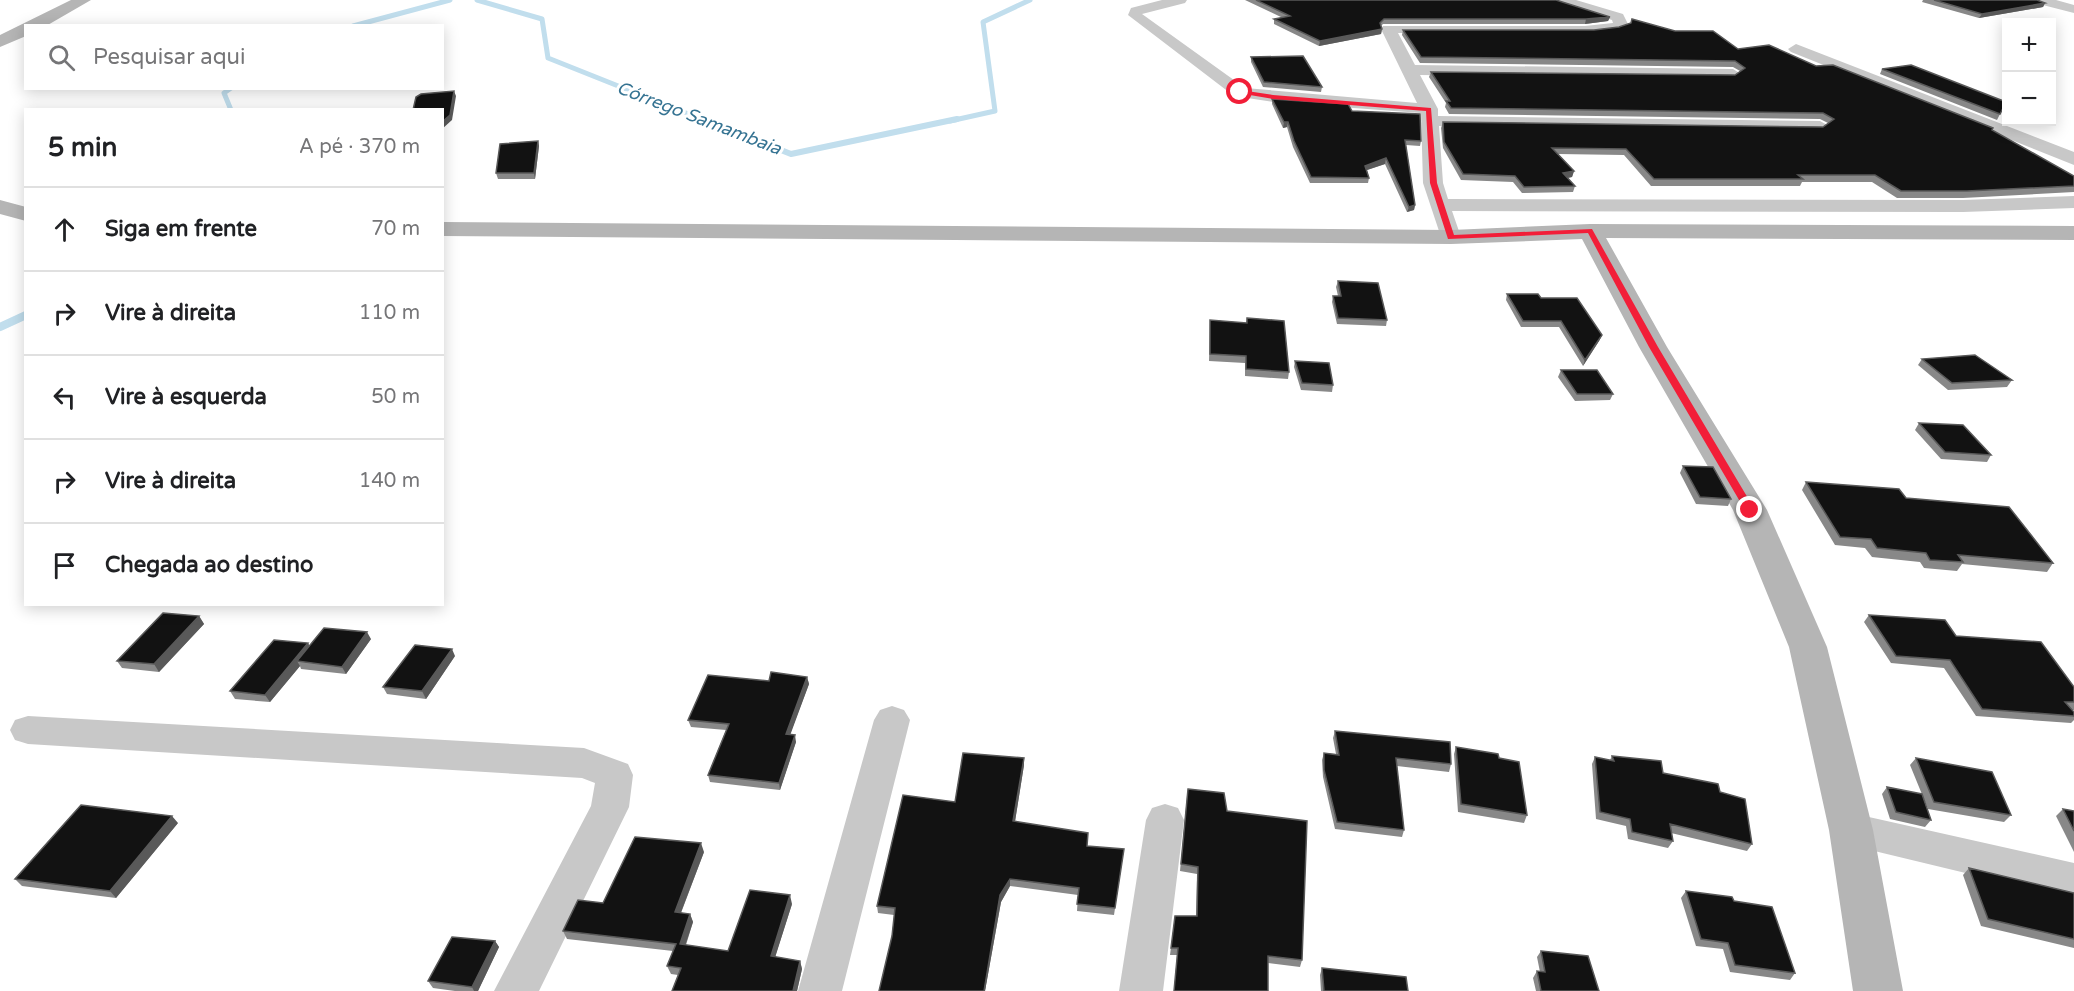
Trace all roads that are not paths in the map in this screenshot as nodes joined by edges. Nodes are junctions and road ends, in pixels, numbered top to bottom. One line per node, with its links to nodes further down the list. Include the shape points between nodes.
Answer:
1 (83, 0): 8 (main road)
2 (1180, 0): 14 (street, via 1136,11 1136,15 1240,92)
3 (1562, 0): 12 (street, via 1618,17 1622,26 1585,30 1388,29)
4 (2040, 0): 6 (street)
5 (2074, 1): 6 (street)
6 (2057, 4): 7 (street)
7 (2074, 9)
8 (36, 24)
9 (24, 30): 10 (main road)
10 (0, 42)
11 (1796, 49): 16 (street)
12 (1409, 70): 13 (street); 14 (street)
13 (1733, 74)
14 (1430, 115): 15 (street); 18 (street, via 1433,183)
15 (1820, 126)
16 (2074, 159)
17 (2074, 202): 19 (street)
18 (1438, 205): 19 (street); 28 (street)
19 (1894, 205): 26 (street)
20 (0, 207): 21 (main road)
21 (24, 213)
22 (0, 226): 23 (main road)
23 (24, 226)
24 (444, 229): 28 (main road)
25 (1590, 231): 26 (main road); 28 (main road); 32 (main road, via 1653,347 1750,510 1808,647)
26 (1944, 233): 27 (main road)
27 (2074, 233)
28 (1451, 237)
29 (892, 720): 35 (street)
30 (28, 730): 34 (street, via 584,763 615,775 610,807)
31 (1165, 820): 36 (street)
32 (1851, 830): 33 (street); 37 (main road)
33 (2074, 881)
34 (516, 991)
35 (820, 991)
36 (1141, 991)
37 (1878, 991)

